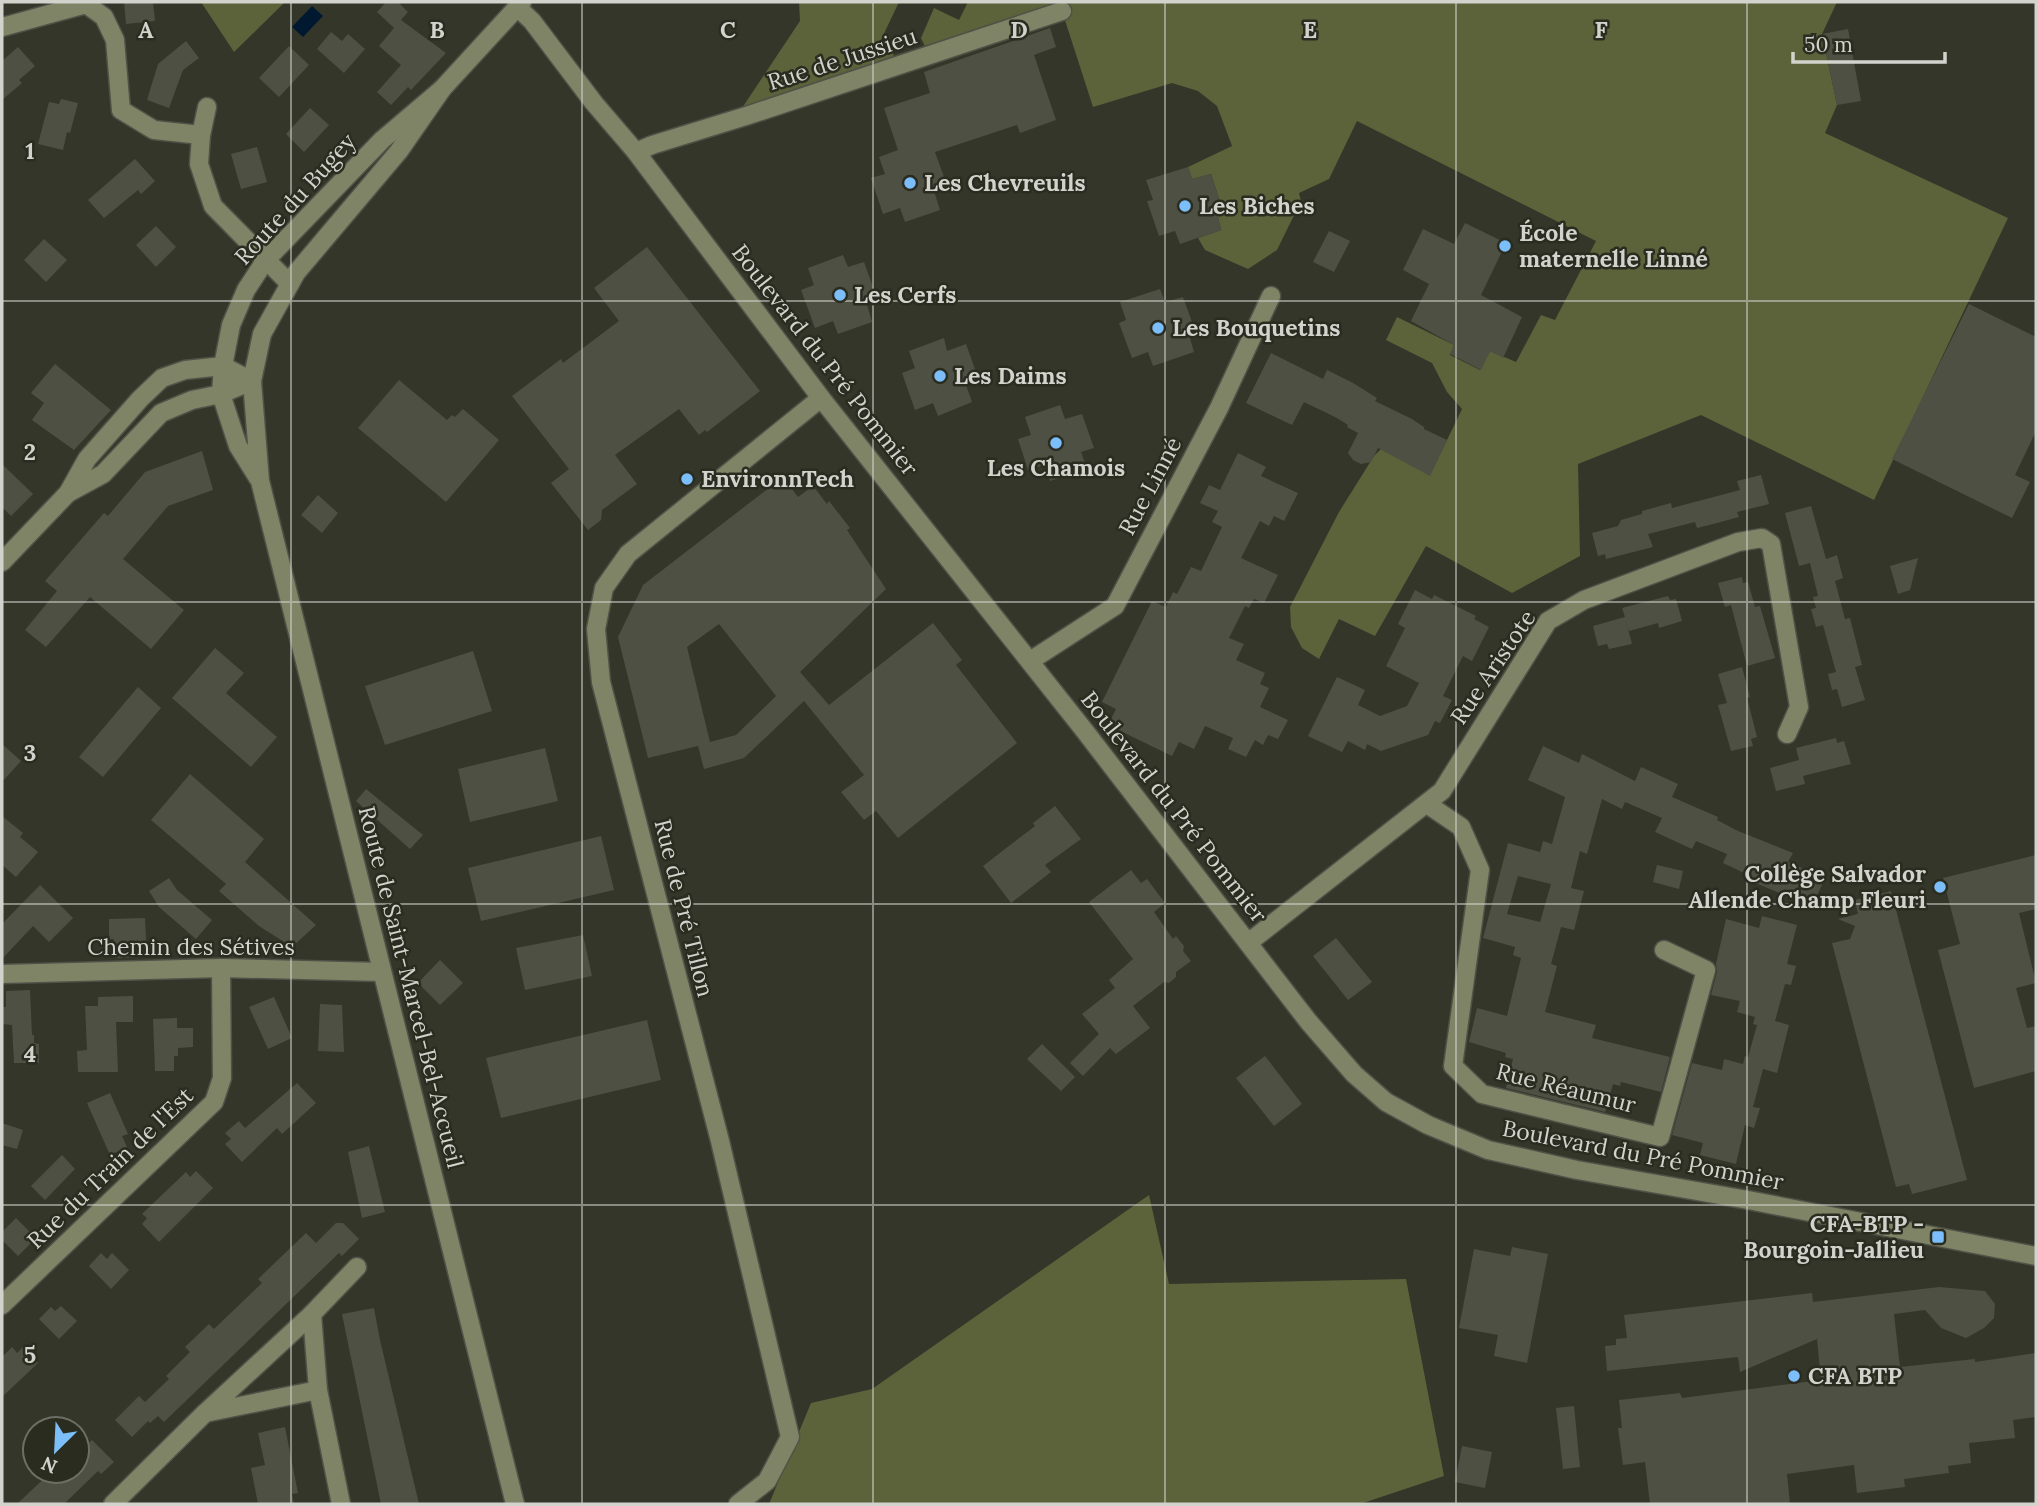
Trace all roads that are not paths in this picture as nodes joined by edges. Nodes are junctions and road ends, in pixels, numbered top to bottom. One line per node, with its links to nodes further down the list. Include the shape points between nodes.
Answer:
1 (519, 4): 4 (street, Route du Bugey); 7 (street, Boulevard du Pré Pommier)
2 (1062, 11): 7 (street, Rue de Jussieu)
3 (2, 27): 6 (street, via 86,4 104,17 116,40 121,110 154,130)
4 (442, 89): 8 (street, Route du Bugey, via 382,140); 9 (street, Route du Bugey, via 399,151)
5 (207, 107): 6 (street)
6 (201, 135): 8 (street, via 199,164 213,206)
7 (636, 152): 14 (street, Boulevard du Pré Pommier)
8 (265, 261): 9 (street); 11 (street, Route du Bugey, via 231,325)
9 (290, 284): 12 (street, Route du Bugey, via 262,334)
10 (1270, 296): 18 (street, Rue Linné, via 1219,408 1115,606)
11 (223, 366): 12 (street); 13 (street, Route du Bugey); 16 (street, via 162,378 87,459)
12 (252, 381): 13 (street); 15 (street, Route de Saint-Marcel-Bel-Accueil)
13 (221, 394): 15 (street, Route de Saint-Marcel-Bel-Accueil, via 238,446); 16 (street, via 161,413 103,474)
14 (821, 398): 18 (street, Boulevard du Pré Pommier); 35 (street, Rue de Pré Tillon, via 628,554 604,588 596,629 601,682 720,1141 790,1437 766,1481)
15 (260, 481): 24 (street, Route de Saint-Marcel-Bel-Accueil)
16 (68, 493): 17 (street)
17 (2, 562)
18 (1030, 661): 21 (street, Boulevard du Pré Pommier)
19 (1787, 734): 20 (street, Rue Aristote, via 1799,707 1771,544 1762,538 1738,542 1584,600 1548,621 1441,791)
20 (1427, 804): 21 (street, Rue Aristote); 22 (street, Rue Réaumur, via 1461,827 1480,870 1453,1066 1482,1094 1660,1137 1706,970)
21 (1248, 943): 26 (street, Boulevard du Pré Pommier, via 1308,1021 1354,1074 1386,1102 1488,1150)
22 (1664, 950)
23 (221, 968): 24 (street, Chemin des Sétives); 25 (street, Chemin des Sétives); 28 (street, Rue du Train de l'Est, via 222,1078 214,1102)
24 (381, 972): 34 (street, Route de Saint-Marcel-Bel-Accueil)
25 (2, 974)
26 (2036, 1256)
27 (357, 1267): 29 (street)
28 (2, 1305)
29 (312, 1314): 30 (street); 31 (street)
30 (318, 1390): 31 (street); 33 (street)
31 (205, 1413): 32 (street)
32 (113, 1504)
33 (341, 1504)
34 (515, 1504)
35 (738, 1504)

